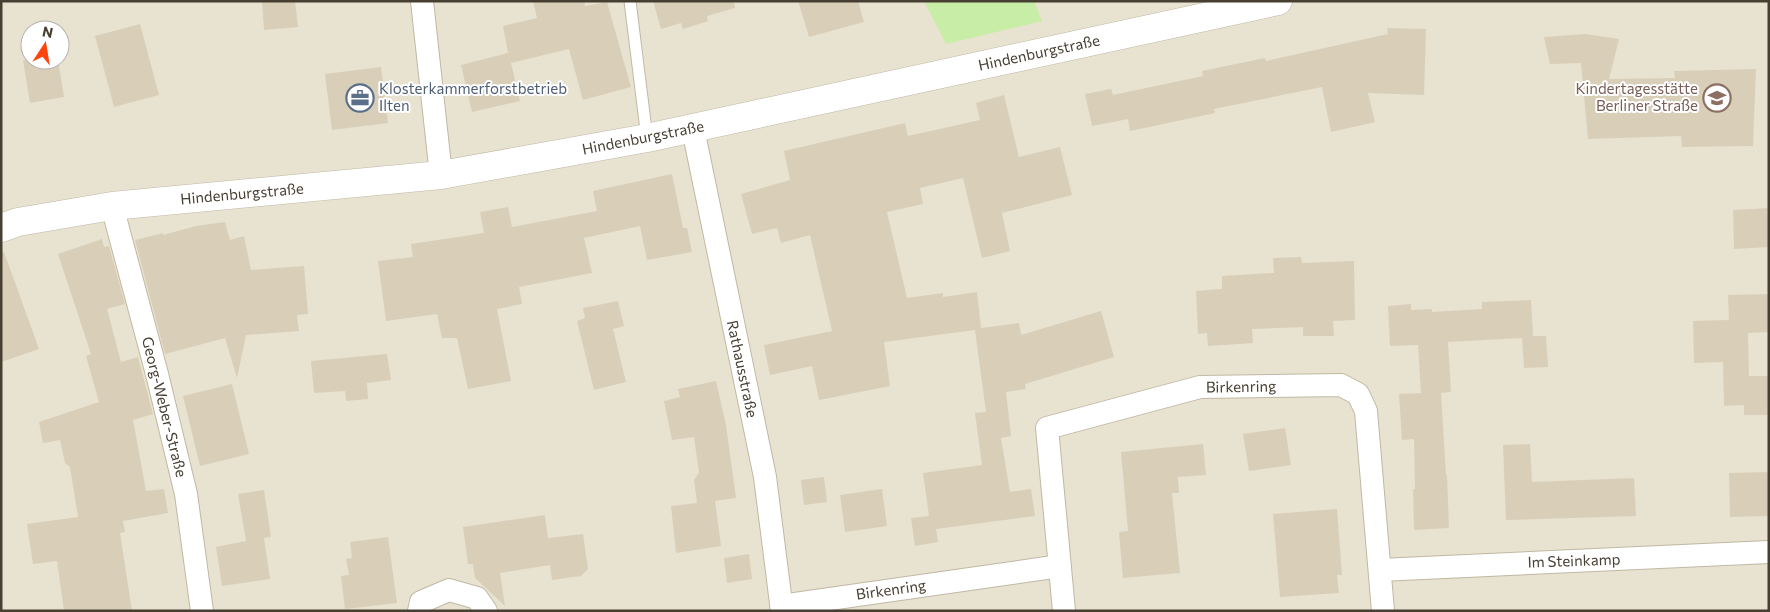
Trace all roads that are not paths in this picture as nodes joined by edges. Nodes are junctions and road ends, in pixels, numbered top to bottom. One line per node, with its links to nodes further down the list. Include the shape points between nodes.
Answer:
1 (422, 1): 6 (street)
2 (630, 1): 5 (lane)
3 (1278, 1): 4 (street, Hindenburgstraße)
4 (693, 128): 5 (street, Hindenburgstraße); 12 (street, Rathausstraße, via 764,477)
5 (647, 138): 6 (street, Hindenburgstraße)
6 (442, 175): 7 (street, Hindenburgstraße)
7 (112, 206): 8 (street, Hindenburgstraße, via 18,222); 13 (street, Georg-Weber-Straße, via 186,494)
8 (1, 228)
9 (1769, 552): 11 (street, Im Steinkamp)
10 (1060, 566): 11 (street, Birkenring, via 1047,428 1200,387 1341,385 1358,394 1366,411); 12 (street, Birkenring); 16 (street, Birkenring)
11 (1380, 570): 17 (street, Birkenring)
12 (782, 609)
13 (202, 611)
14 (419, 611): 15 (street, via 421,602 449,590 477,598)
15 (486, 611)
16 (1064, 611)
17 (1383, 611)

